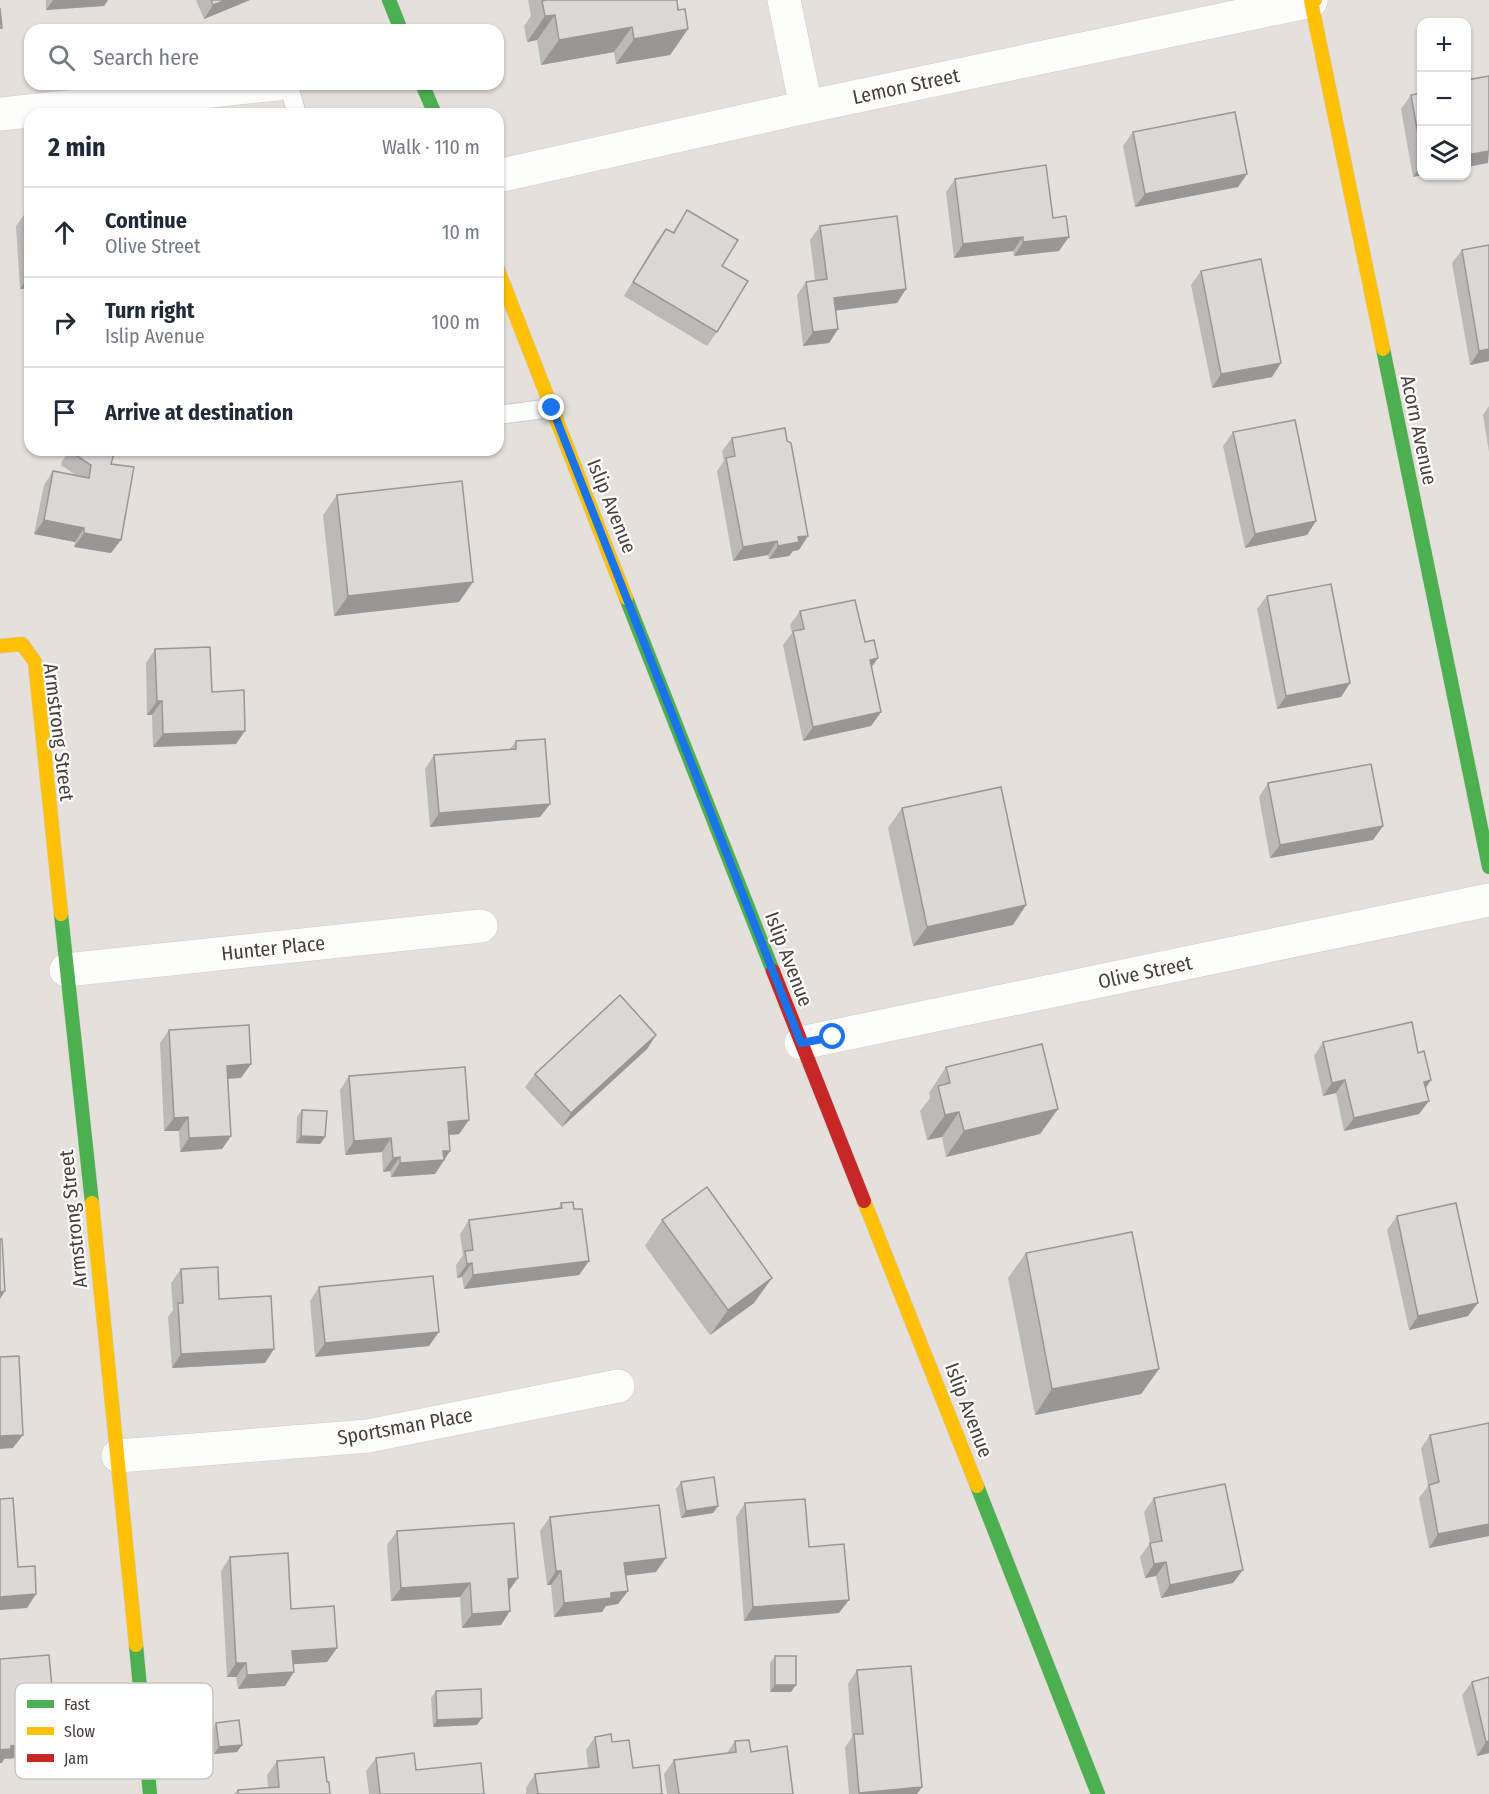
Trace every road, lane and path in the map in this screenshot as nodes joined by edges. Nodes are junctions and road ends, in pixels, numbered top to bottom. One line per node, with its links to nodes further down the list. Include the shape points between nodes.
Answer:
1 (389, 0): 4 (street)
2 (784, 0): 8 (street)
3 (1313, 0): 8 (street, Lemon Street); 19 (street, Acorn Avenue)
4 (399, 24)
5 (222, 90): 9 (street)
6 (290, 90): 10 (lane)
7 (425, 90): 11 (street)
8 (806, 107): 14 (street, Lemon Street)
9 (55, 108)
10 (295, 108)
11 (432, 108)
12 (24, 111): 13 (street)
13 (0, 114)
14 (504, 175)
15 (504, 285): 16 (street, Islip Avenue)
16 (552, 408): 17 (lane); 23 (street, Islip Avenue)
17 (504, 414)
18 (0, 646): 22 (street, Armstrong Street, via 22,644 34,662)
19 (1489, 867)
20 (1489, 900): 23 (street, Olive Street)
21 (481, 926): 22 (street, Hunter Place)
22 (66, 970): 25 (street, Armstrong Street)
23 (801, 1043): 29 (street, Islip Avenue)
24 (618, 1386): 25 (street, Sportsman Place, via 369,1437)
25 (118, 1456): 26 (street, Armstrong Street)
26 (139, 1683)
27 (149, 1779): 28 (street, Armstrong Street)
28 (150, 1794)
29 (1098, 1794)

